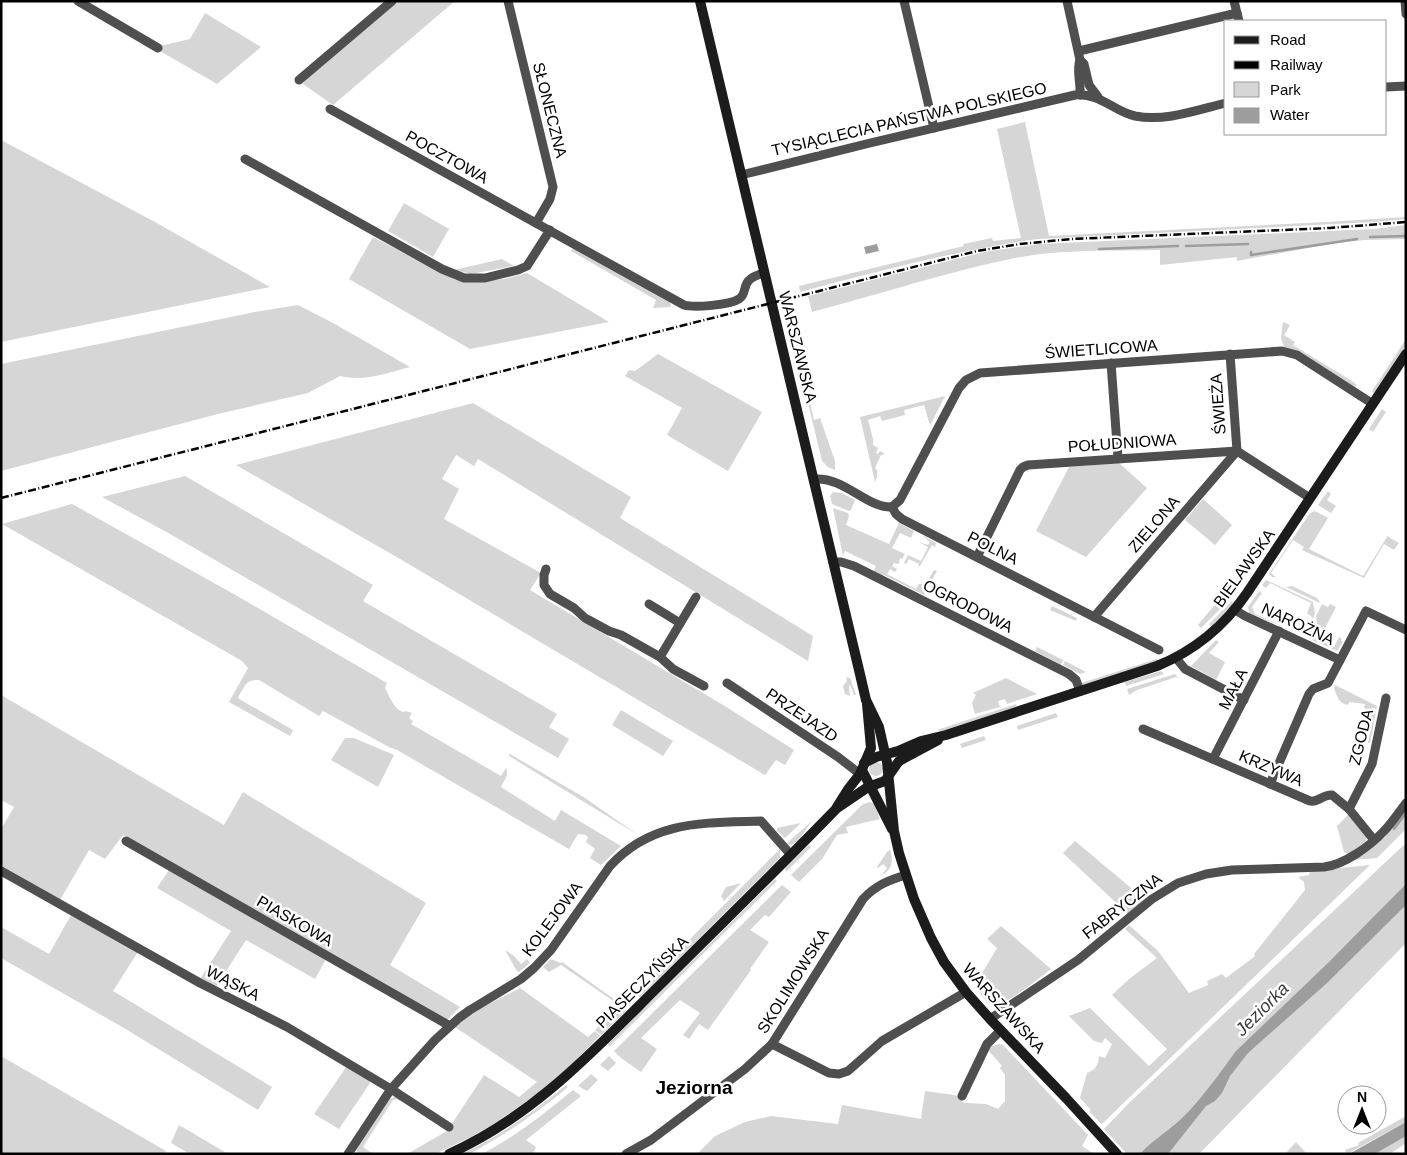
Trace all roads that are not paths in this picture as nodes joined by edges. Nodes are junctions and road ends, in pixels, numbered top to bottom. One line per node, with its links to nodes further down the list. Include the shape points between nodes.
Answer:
1 (78, 1): 13 (street)
2 (392, 1): 15 (street)
3 (508, 1): 25 (street, SŁONECZNA, via 553,187)
4 (700, 1): 24 (main road, WARSZAWSKA)
5 (904, 1): 22 (street)
6 (1067, 1): 14 (street)
7 (1234, 1): 10 (street)
8 (1405, 1): 9 (street)
9 (1406, 14)
10 (1238, 17): 12 (street)
11 (1224, 20): 14 (street)
12 (1226, 20)
13 (158, 48)
14 (1080, 55): 18 (street); 19 (street, via 1089,86)
15 (299, 80)
16 (1406, 86): 17 (street)
17 (1387, 87)
18 (1082, 95): 19 (street); 22 (street, TYSIĄCLECIA PAŃSTWA POLSKIEGO)
19 (1098, 98): 20 (street, via 1133,116 1148,118)
20 (1224, 103)
21 (330, 109): 25 (street, POCZTOWA)
22 (934, 128): 24 (street, TYSIĄCLECIA PAŃSTWA POLSKIEGO)
23 (245, 159): 26 (street, via 442,269 464,278 485,278 528,266)
24 (741, 175): 27 (main road, WARSZAWSKA)
25 (536, 223): 26 (street, POCZTOWA)
26 (550, 230): 27 (street, POCZTOWA, via 684,305 737,300 743,295 746,282)
27 (764, 273): 34 (main road, WARSZAWSKA)
28 (1230, 354): 30 (street, ŚWIETLICOWA); 31 (street, ŚWIETLICOWA, via 1292,353); 32 (street, ŚWIEŻA)
29 (1406, 354): 31 (main road, BIELAWSKA)
30 (1111, 363): 33 (street); 36 (street, ŚWIETLICOWA, via 984,372 971,377 956,393 900,500)
31 (1373, 404): 35 (main road, BIELAWSKA)
32 (1237, 451): 33 (street, POŁUDNIOWA); 35 (street); 43 (street, ZIELONA)
33 (1118, 458): 37 (street, POŁUDNIOWA, via 1023,467)
34 (814, 480): 36 (street, POLNA, via 830,480 879,505); 38 (main road, WARSZAWSKA)
35 (1310, 498): 42 (main road, BIELAWSKA)
36 (892, 507): 37 (street, POLNA, via 900,517)
37 (977, 557): 43 (street, POLNA)
38 (833, 562): 53 (street, OGRODOWA, via 854,566 1069,674 1076,680); 55 (main road, WARSZAWSKA)
39 (546, 569): 48 (street, via 544,585 550,594 585,618)
40 (696, 597): 44 (street)
41 (649, 604): 44 (street)
42 (1235, 610): 46 (street, NAROŻNA); 49 (main road, BIELAWSKA, via 1208,636)
43 (1094, 617): 47 (street, POLNA)
44 (680, 623): 48 (street)
45 (1406, 630): 50 (street, NAROŻNA, via 1366,611)
46 (1280, 631): 50 (street, NAROŻNA); 56 (street, MAŁA)
47 (1159, 650)
48 (660, 657): 52 (street)
49 (1176, 658): 53 (main road, BIELAWSKA); 56 (street, via 1185,669)
50 (1340, 660): 63 (street, via 1328,683 1309,694)
51 (727, 683): 61 (street, PRZEJAZD, via 838,757)
52 (704, 686)
53 (1080, 691): 58 (main road, BIELAWSKA)
54 (1386, 698): 67 (street, ZGODA, via 1372,764)
55 (866, 700): 59 (main road, WARSZAWSKA); 61 (main road, WARSZAWSKA, via 871,743)
56 (1244, 700): 60 (street, MAŁA)
57 (1143, 729): 60 (street, KRZYWA)
58 (946, 734): 59 (main road, BIELAWSKA); 62 (main road, BIELAWSKA, via 902,760)
59 (886, 754): 61 (main road, BIELAWSKA); 62 (main road, WARSZAWSKA)
60 (1213, 759): 63 (street, KRZYWA)
61 (862, 769): 64 (main road, WARSZAWSKA); 66 (main road, PIASECZYŃSKA)
62 (889, 776): 64 (main road, BIELAWSKA, via 881,784); 68 (main road, WARSZAWSKA)
63 (1270, 784): 67 (street, KRZYWA, via 1313,801 1332,795)
64 (871, 786): 66 (main road, PIASECZYŃSKA); 68 (main road, WARSZAWSKA)
65 (1406, 803): 69 (street, FABRYCZNA)
66 (837, 808): 71 (main road, PIASECZYŃSKA)
67 (1349, 809): 69 (street, KRZYWA)
68 (894, 832): 73 (main road, WARSZAWSKA)
69 (1374, 840): 75 (street, FABRYCZNA, via 1341,863 1330,866 1238,869 1178,882 1152,899 1078,960)
70 (126, 841): 76 (street, PIASKOWA)
71 (791, 855): 76 (street, KOLEJOWA, via 761,821 696,823 646,837 610,866 551,950 536,966); 83 (main road, PIASECZYŃSKA, via 562,1082 511,1120)
72 (1, 871): 79 (street, WĄSKA, via 200,983 287,1027)
73 (906, 875): 74 (main road, WARSZAWSKA, via 931,938); 78 (street, SKOLIMOWSKA, via 878,885 863,899)
74 (966, 992): 75 (main road, WARSZAWSKA); 78 (street, via 882,1041 843,1074 830,1073)
75 (990, 1019): 77 (main road, WARSZAWSKA)
76 (450, 1026): 79 (street, KOLEJOWA)
77 (1001, 1030): 80 (street, via 987,1044); 85 (main road, WARSZAWSKA)
78 (772, 1044): 84 (street, SKOLIMOWSKA, via 651,1140)
79 (391, 1089): 81 (street, WĄSKA); 82 (street, KOLEJOWA)
80 (962, 1096)
81 (448, 1127)
82 (350, 1153)
83 (450, 1154)
84 (626, 1154)
85 (1117, 1154)

